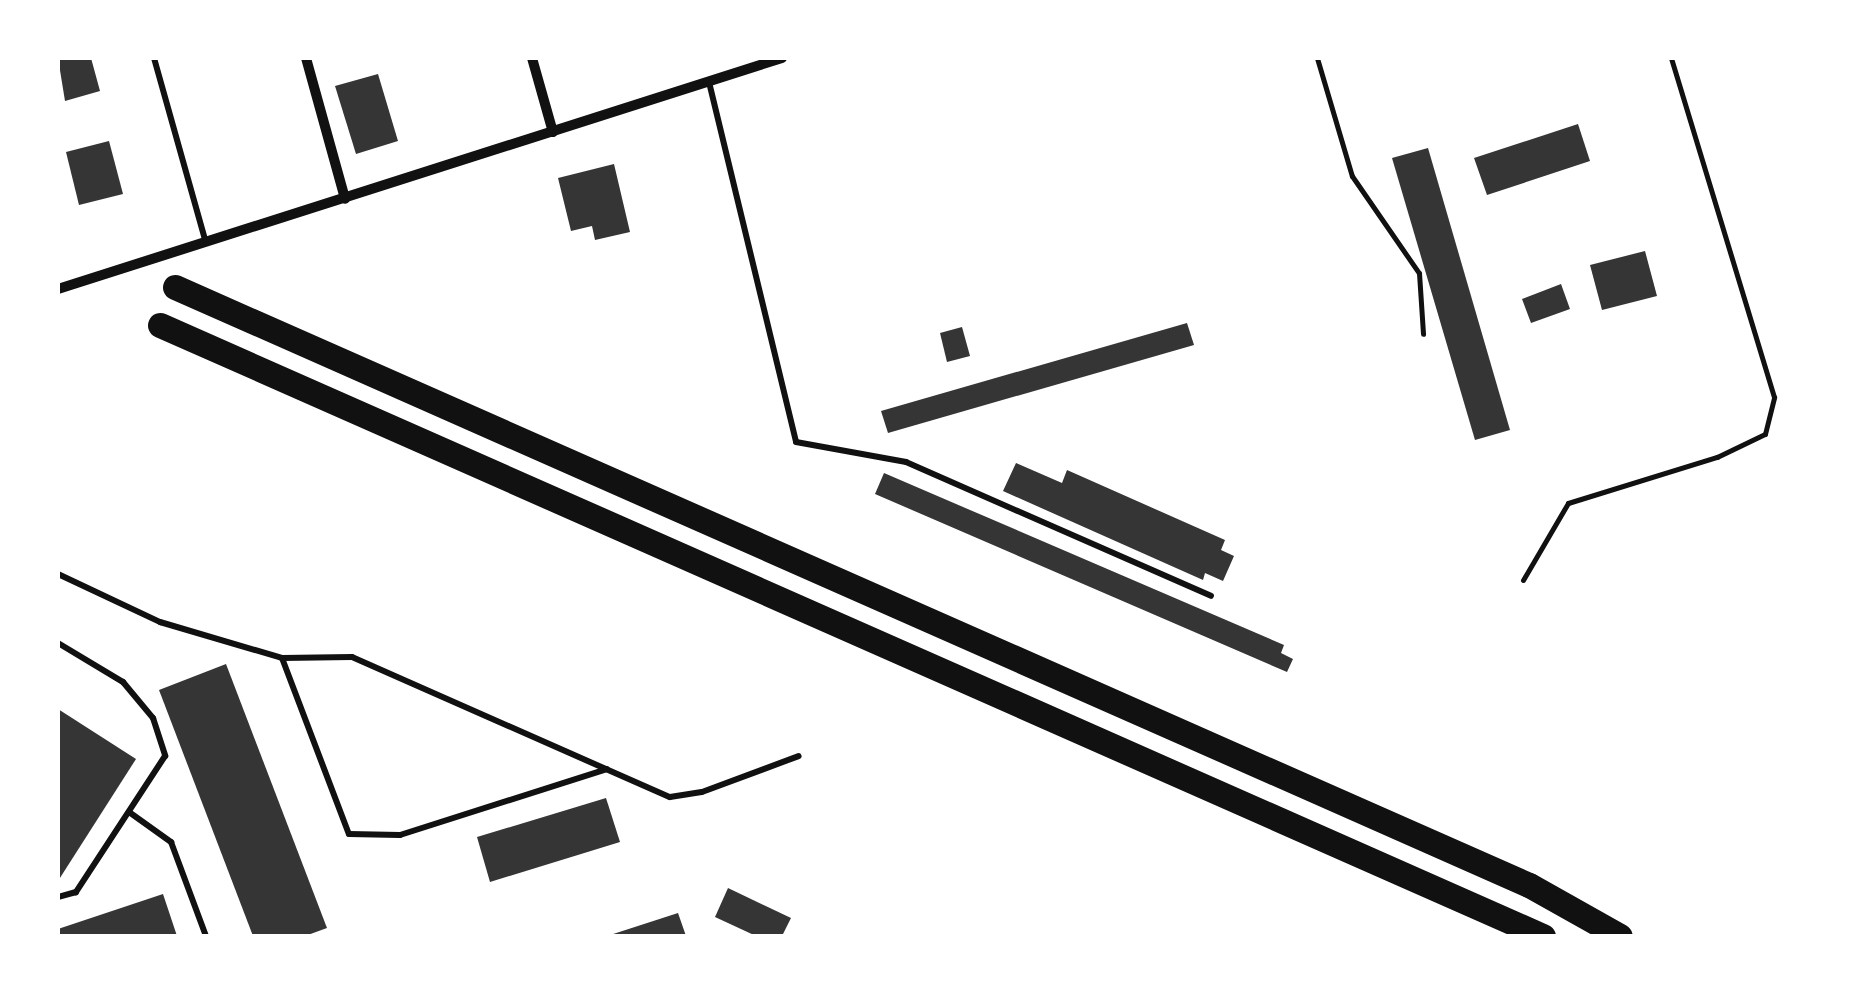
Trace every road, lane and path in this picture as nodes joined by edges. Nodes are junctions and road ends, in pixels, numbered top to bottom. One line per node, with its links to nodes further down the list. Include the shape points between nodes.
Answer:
1 (154, 58): 10 (lane)
2 (306, 58): 9 (street)
3 (532, 58): 8 (street)
4 (782, 58): 7 (street)
5 (1316, 58): 14 (path, via 1352,176 1419,273)
6 (1671, 58): 16 (path, via 1774,397 1765,434 1717,457 1568,502)
7 (709, 82): 8 (street); 17 (lane, via 796,442 906,462)
8 (553, 132): 9 (street)
9 (345, 199): 10 (street)
10 (206, 243): 12 (street)
11 (175, 287): 26 (highway, via 1529,885)
12 (58, 289)
13 (160, 326): 25 (highway)
14 (1422, 334)
15 (58, 574): 19 (lane, via 160,622)
16 (1523, 580)
17 (1211, 596)
18 (58, 643): 22 (lane, via 123,682 153,718 165,756)
19 (282, 658): 21 (lane, via 352,657); 21 (lane, via 349,834 400,835)
20 (800, 756): 21 (lane, via 670,797)
21 (607, 769)
22 (128, 812): 23 (lane, via 76,892); 24 (lane, via 171,842)
23 (58, 897)
24 (206, 936)
25 (1543, 936)
26 (1620, 936)

